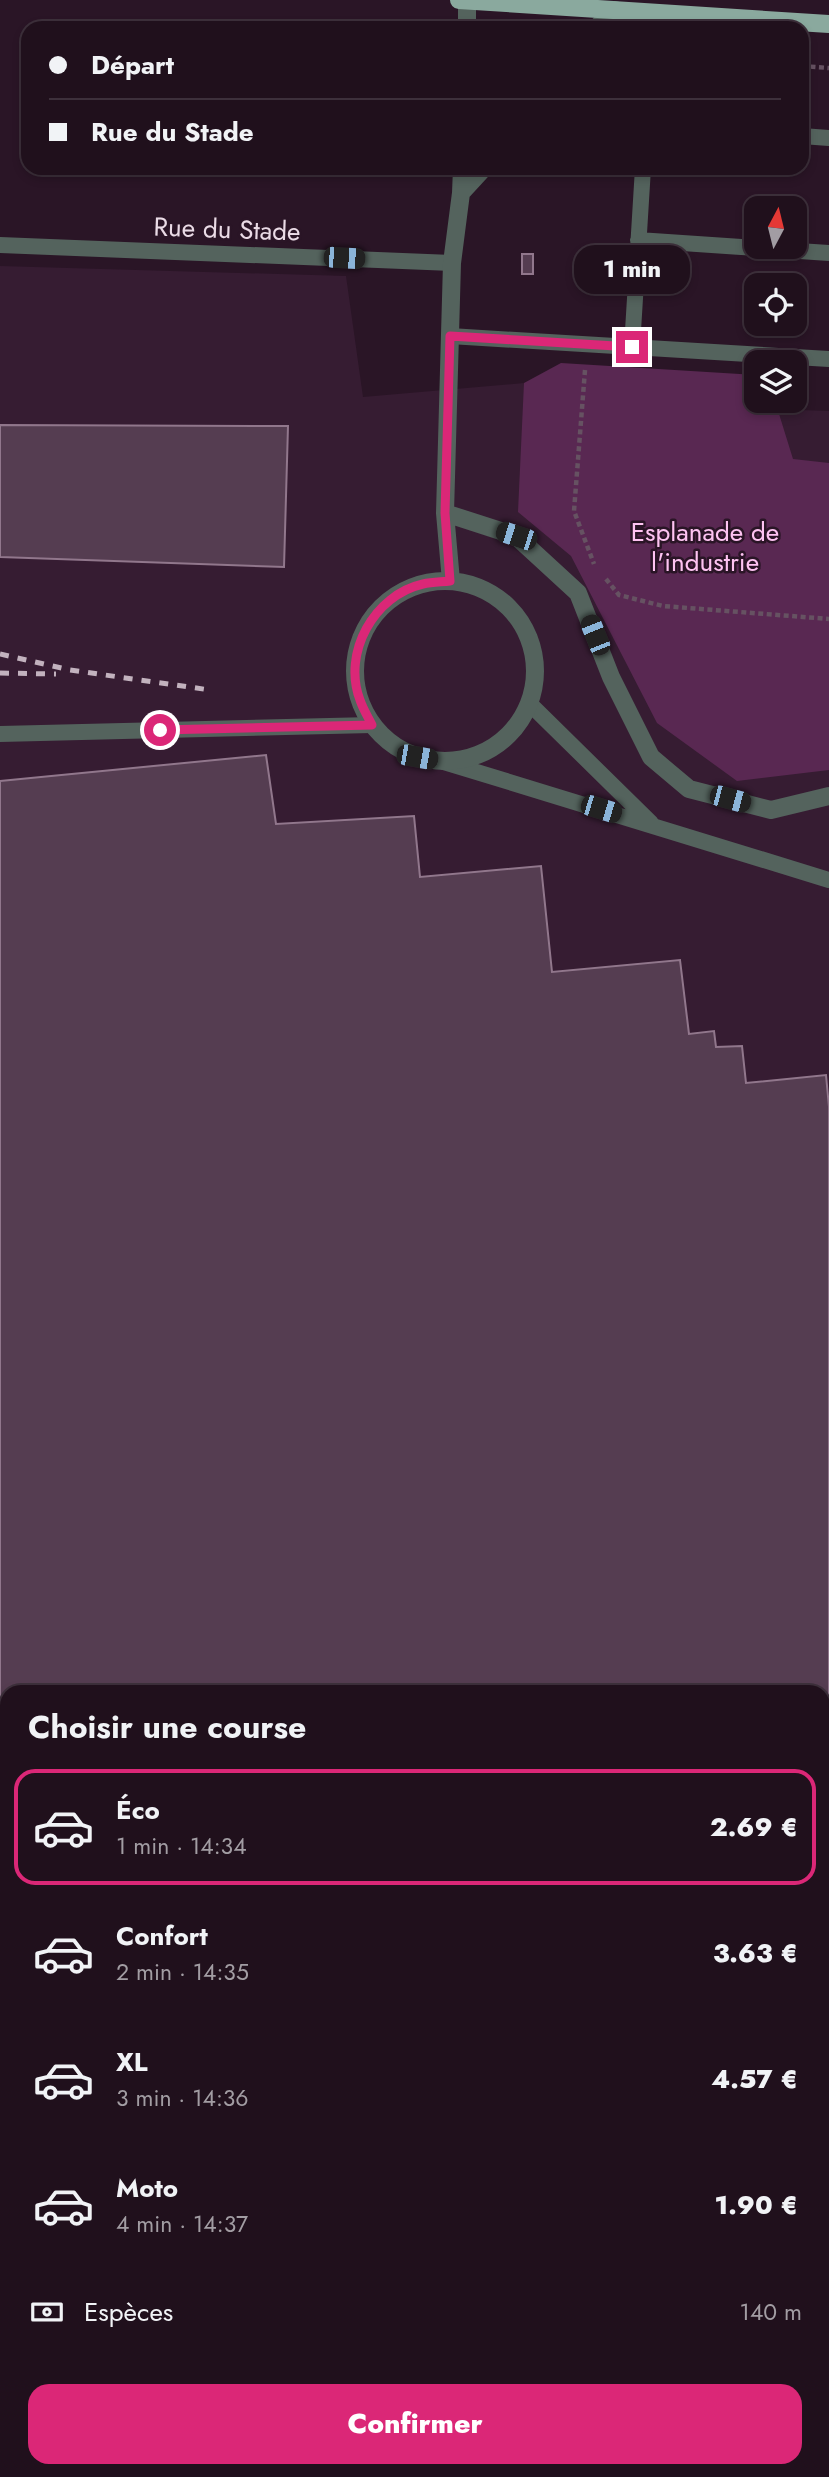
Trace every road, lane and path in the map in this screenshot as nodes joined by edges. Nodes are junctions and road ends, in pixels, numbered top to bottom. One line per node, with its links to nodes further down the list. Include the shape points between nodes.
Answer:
1 (459, 0): 2 (main road)
2 (467, 0): 3 (main road); 4 (street)
3 (615, 10): 5 (street); 6 (main road)
4 (467, 21)
5 (603, 21)
6 (783, 21)
7 (809, 23): 8 (main road)
8 (829, 24)
9 (809, 67): 10 (path)
10 (829, 68)
11 (809, 137): 12 (lane)
12 (829, 138)
13 (462, 175): 16 (street)
14 (478, 175): 16 (street)
15 (643, 175): 17 (lane)
16 (461, 193): 20 (street)
17 (638, 240): 19 (lane); 22 (lane)
18 (0, 245): 20 (lane, Rue du Stade)
19 (829, 253)
20 (452, 263): 21 (street)
21 (450, 336): 22 (lane); 25 (street)
22 (632, 347): 23 (lane)
23 (829, 359)
24 (585, 363): 27 (path, via 574,511 592,562 620,595 663,607)
25 (445, 513): 26 (street); 32 (street, via 516,536 578,593 611,677 651,757 689,789 771,810)
26 (450, 581): 28 (street, via 478,587 502,601 521,623 533,648 536,677); 29 (street, via 422,584 395,596 364,633 355,670 359,699)
27 (829, 619)
28 (530, 704): 31 (street, via 516,728 495,747); 33 (lane)
29 (372, 725): 30 (lane); 31 (street, via 393,745 417,757)
30 (0, 734)
31 (444, 762): 33 (lane)
32 (829, 796)
33 (653, 825): 34 (lane)
34 (829, 880)

